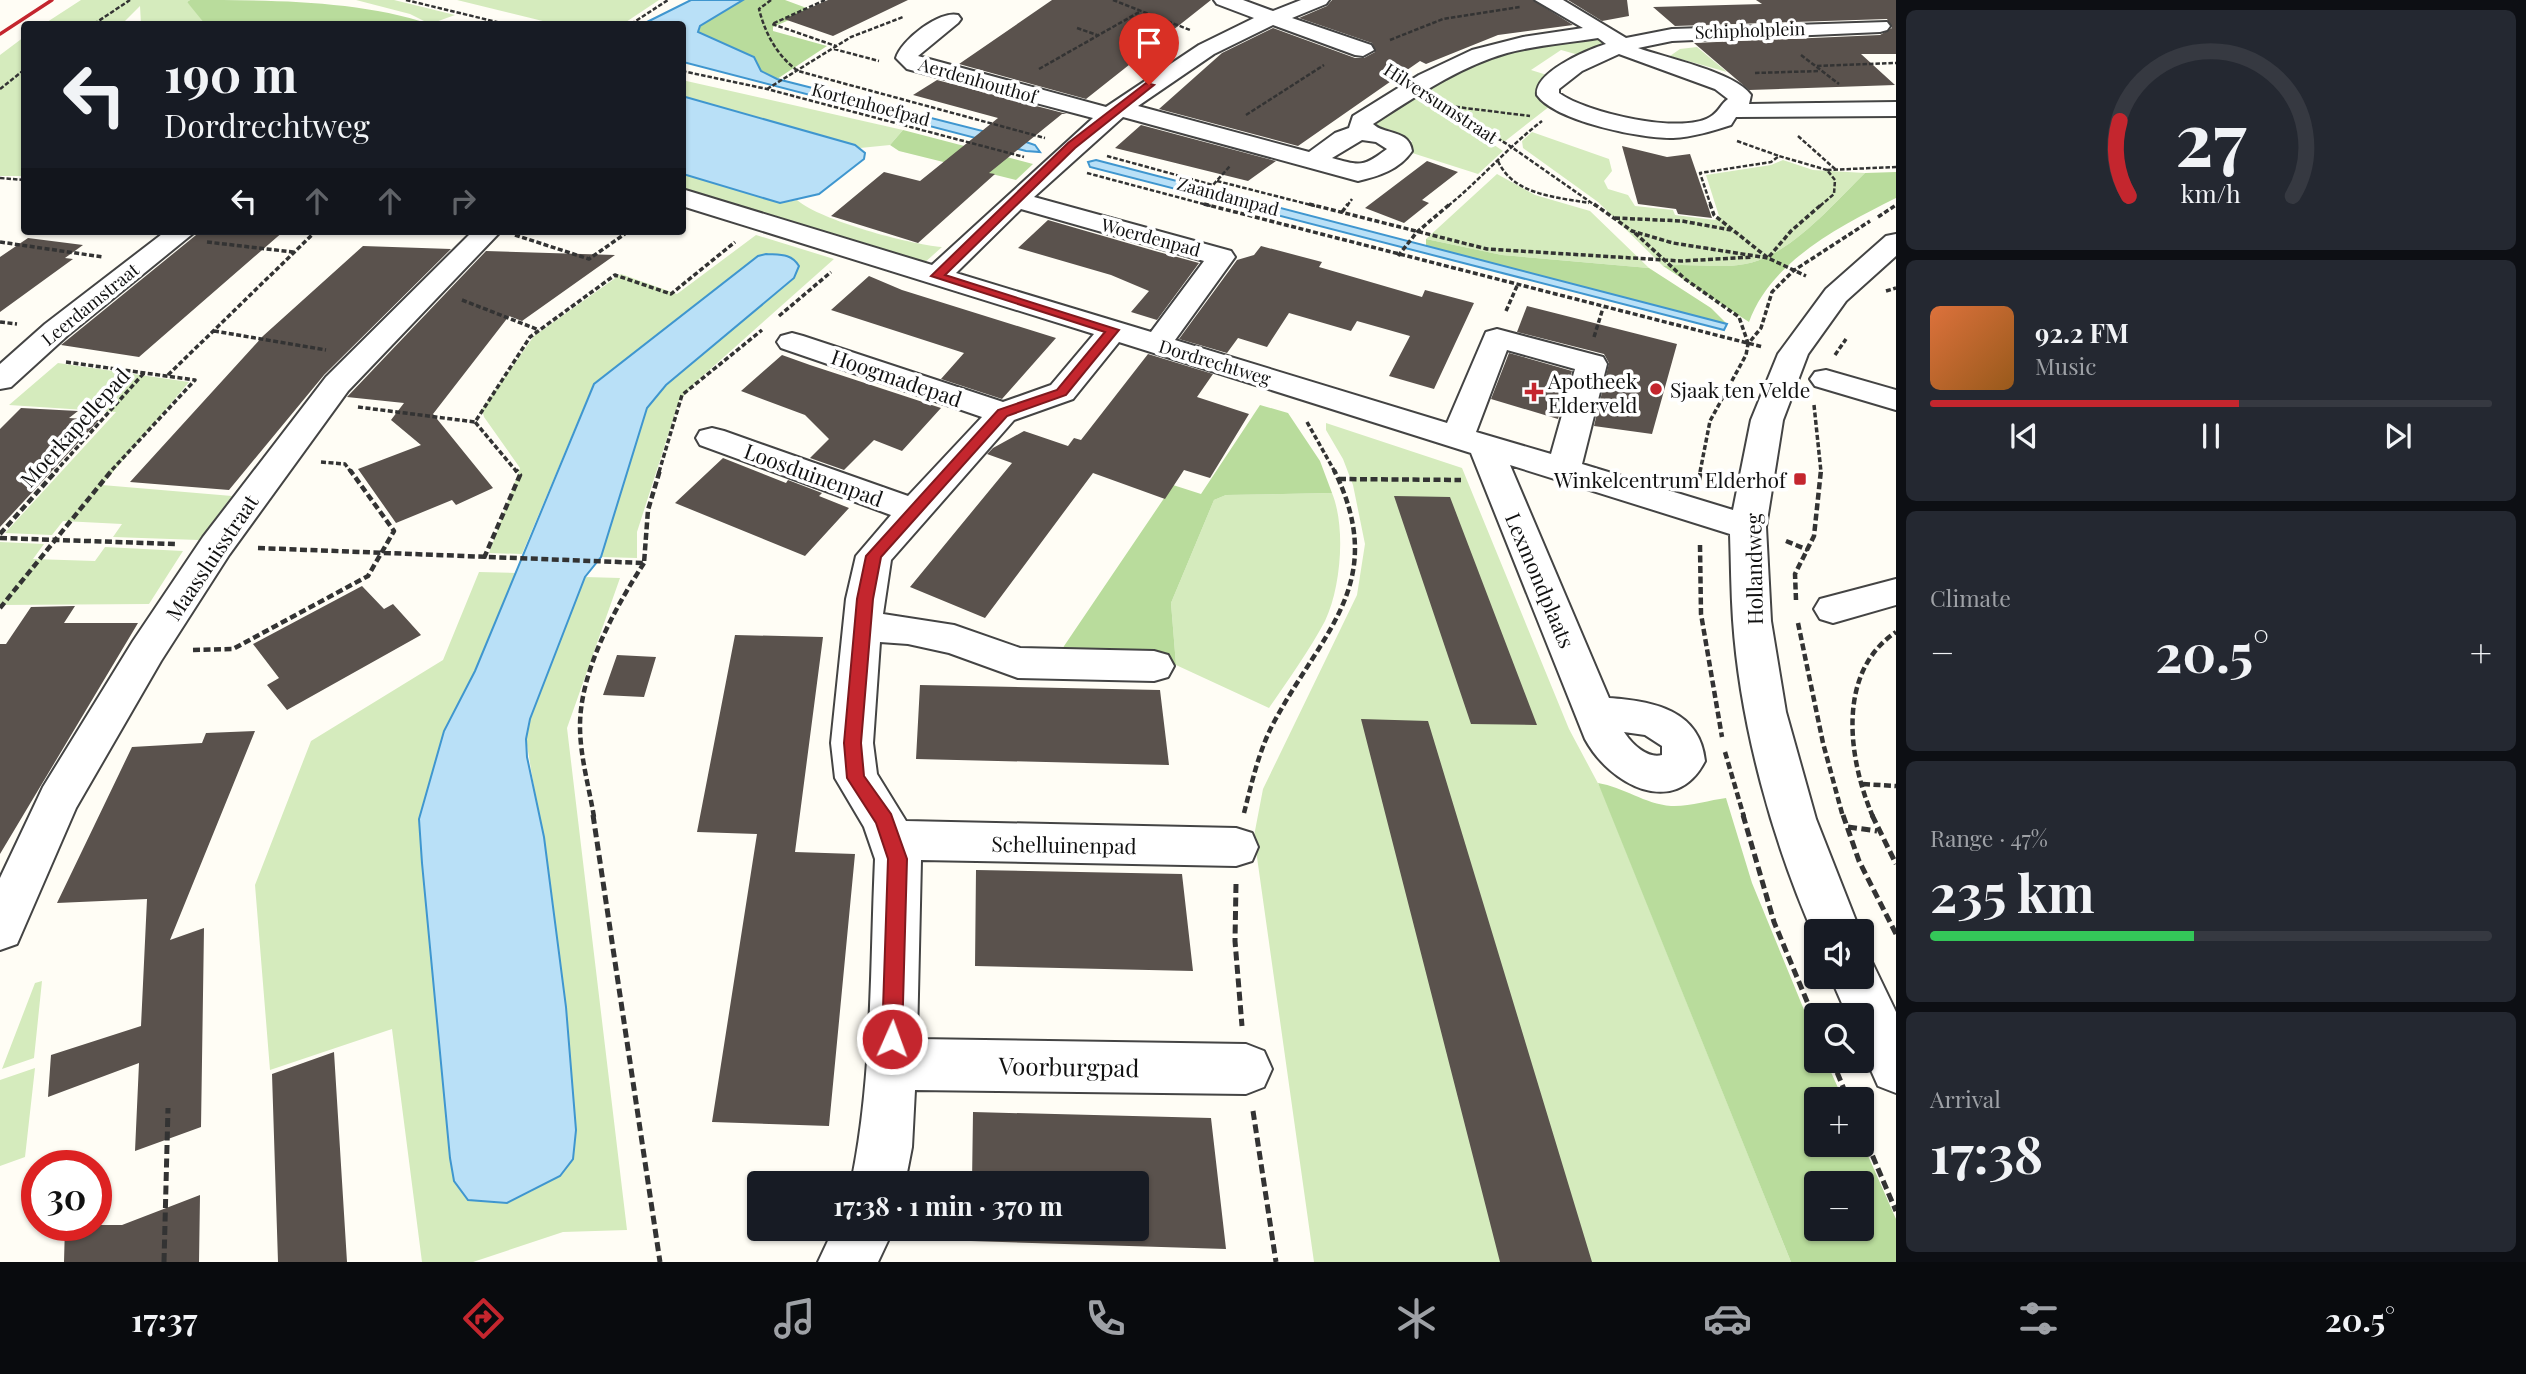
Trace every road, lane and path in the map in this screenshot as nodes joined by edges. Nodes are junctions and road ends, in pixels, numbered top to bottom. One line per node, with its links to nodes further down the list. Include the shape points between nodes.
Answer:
1 (130, 0): 14 (path)
2 (406, 0): 15 (path)
3 (668, 0): 16 (path)
4 (771, 0): 29 (path, via 759,9 762,22)
5 (825, 0): 23 (path, via 772,23)
6 (1113, 0): 12 (path)
7 (1224, 0): 13 (street, Hilversumstraat)
8 (1319, 0): 13 (street)
9 (1545, 0): 19 (street, via 1560,4)
10 (1844, 8): 18 (street)
11 (957, 10): 23 (path, via 893,19); 27 (street, Aerdenhouthof, via 909,51 907,58)
12 (1142, 11): 20 (path); 21 (path)
13 (1273, 18): 21 (street); 24 (street, Hilversumstraat)
14 (98, 21)
15 (493, 21)
16 (636, 21)
17 (1077, 28): 20 (path)
18 (1888, 29): 22 (street, Schipholplein, via 1702,31)
19 (1599, 32): 22 (street); 34 (street, via 1498,49)
20 (1097, 34): 37 (path)
21 (1224, 41): 42 (street)
22 (1622, 46): 41 (street, Schipholplein, via 1643,58 1733,89 1740,95 1739,102); 41 (street, Schipholplein, via 1579,62 1547,88 1548,96 1562,105 1653,132 1702,128 1723,120)
23 (835, 48): 27 (path, via 864,59); 29 (path)
24 (1363, 50)
25 (1798, 53): 28 (path)
26 (1896, 63): 28 (path)
27 (915, 64): 37 (street, Aerdenhouthof)
28 (1815, 66): 30 (path)
29 (798, 71): 36 (path); 46 (path)
30 (1822, 71): 33 (path); 39 (path)
31 (21, 72): 35 (path)
32 (686, 72): 36 (path, Kortenhoefpad)
33 (1754, 73)
34 (1415, 87): 38 (path, Hilversumstraat); 44 (street, via 1361,121)
35 (0, 89)
36 (767, 89): 50 (path, Kortenhoefpad)
37 (1010, 90): 42 (street, Aerdenhouthof)
38 (1446, 106): 47 (path, Hilversumstraat); 47 (path, via 1545,118)
39 (1872, 109): 40 (street); 43 (street)
40 (1896, 109)
41 (1728, 110): 43 (street)
42 (1112, 111): 45 (street, Aerdenhouthof); 46 (street)
43 (1771, 112): 52 (path)
44 (1361, 131): 48 (street, via 1344,135); 48 (street, Aerdenhouthof, via 1399,143 1400,151 1376,169 1358,173)
45 (1250, 143): 48 (street, Aerdenhouthof); 56 (path)
46 (1071, 146): 50 (street); 56 (path, via 1213,185)
47 (1510, 146): 49 (path); 59 (path, Hilversumstraat)
48 (1314, 161)
49 (1498, 161): 59 (path, via 1514,183); 65 (path)
50 (1052, 164): 58 (street); 75 (path, Zaandampad)
51 (1896, 167): 52 (path)
52 (1835, 169): 53 (path)
53 (1827, 170): 64 (path, via 1779,156 1771,162 1700,173 1714,215); 77 (path, via 1835,180 1834,194)
54 (1, 178): 55 (path)
55 (21, 180)
56 (1217, 181): 65 (path)
57 (686, 198): 62 (street, Dordrechtweg)
58 (1016, 200): 81 (street); 91 (street, Woerdenpad, via 1222,257)
59 (1593, 204): 61 (path, Hilversumstraat)
60 (1896, 205): 80 (path)
61 (1614, 218): 63 (path); 64 (path, via 1682,221)
62 (760, 221): 73 (street, Dordrechtweg); 87 (path, via 671,294 614,275)
63 (1632, 231): 76 (path); 79 (path)
64 (1735, 231): 77 (path)
65 (1417, 232): 75 (path); 79 (path, via 1442,242 1492,251)
66 (178, 235): 74 (path); 78 (street, Leerdamstraat)
67 (312, 235): 74 (path)
68 (499, 235): 95 (street, Maassluisstraat)
69 (508, 235): 70 (path, via 589,259)
70 (623, 235)
71 (0, 242): 78 (path)
72 (1896, 243): 111 (street, Hollandweg, via 1836,295 1793,354 1767,420)
73 (856, 251): 81 (street, Dordrechtweg); 117 (path, via 682,395 648,510)
74 (293, 252): 89 (path)
75 (1398, 256): 92 (path, Zaandampad)
76 (1753, 257): 77 (path); 79 (path, via 1707,264)
77 (1768, 258): 80 (path)
78 (141, 262): 94 (street, Leerdamstraat)
79 (1666, 262): 92 (path, via 1740,317)
80 (1793, 271): 82 (path); 92 (path, via 1772,292 1761,328)
81 (937, 276): 88 (street, Dordrechtweg)
82 (1806, 276)
83 (1896, 288): 84 (path)
84 (1881, 293)
85 (458, 298): 87 (path)
86 (1852, 329): 96 (path, Hollandweg)
87 (540, 330): 104 (path, via 530,337)
88 (1113, 330): 91 (street, Dordrechtweg); 103 (street, via 1062,392)
89 (214, 331): 95 (path); 98 (path)
90 (792, 342): 103 (street, Hoogmadepad)
91 (1157, 344): 106 (street, Dordrechtweg)
92 (1748, 344): 93 (path)
93 (1746, 355)
94 (27, 356): 97 (path); 99 (street, Leerdamstraat)
95 (364, 356): 101 (street, Maassluisstraat)
96 (1828, 370): 100 (street); 119 (path, Hollandweg, via 1814,403 1822,462 1814,536 1795,574)
97 (144, 373): 98 (path); 112 (path, Moerkapellepad)
98 (168, 376): 113 (path, via 195,380)
99 (0, 380)
100 (1896, 400)
101 (323, 403): 104 (path); 114 (street, Maassluisstraat)
102 (1301, 412): 109 (path)
103 (1003, 413): 110 (street)
104 (475, 422): 116 (path, via 520,475)
105 (712, 438): 110 (street, Loosduinenpad)
106 (1481, 454): 108 (street, Dordrechtweg); 108 (street, via 1497,338 1592,364); 109 (path); 127 (street, Lexmondplaats)
107 (316, 462): 115 (path, via 345,464 394,531)
108 (1564, 470): 111 (street, Dordrechtweg)
109 (1339, 479): 133 (path, via 1357,541 1353,579 1326,638 1258,755)
110 (915, 511): 123 (street, via 874,556)
111 (1748, 527): 135 (street, Hollandweg, via 1752,621 1766,712 1794,818)
112 (0, 536): 113 (path)
113 (54, 540): 114 (path); 120 (path)
114 (216, 546): 115 (path); 136 (street, Maassluisstraat, via 58,800)
115 (381, 554): 116 (path); 125 (path, via 369,576 233,649)
116 (484, 558): 117 (path)
117 (644, 563): 149 (path, via 619,600 591,670 580,726)
118 (1896, 592): 121 (street)
119 (1796, 601)
120 (0, 608)
121 (1833, 609)
122 (1797, 615): 130 (path, Hollandweg, via 1817,721)
123 (863, 627): 126 (street, via 954,640 1018,663); 132 (street, via 852,743 856,778)
124 (1896, 632): 128 (path, via 1868,659 1855,693 1854,755)
125 (193, 650)
126 (1154, 666)
127 (1596, 714)
128 (1863, 784): 129 (path); 131 (path)
129 (1896, 786)
130 (1847, 827): 131 (path); 137 (path, Hollandweg, via 1873,897)
131 (1878, 832): 134 (path)
132 (893, 840): 133 (street, Schelluinenpad); 139 (street, via 898,859)
133 (1236, 847): 141 (path, via 1235,941)
134 (1896, 864)
135 (1832, 919)
136 (0, 929)
137 (1896, 934)
138 (1860, 989): 140 (street)
139 (891, 1064): 141 (street, Voorburgpad); 144 (street)
140 (1896, 1068)
141 (1246, 1069): 151 (path)
142 (168, 1108): 148 (path)
143 (1874, 1157): 145 (path)
144 (880, 1171)
145 (1894, 1202): 146 (path)
146 (1896, 1211)
147 (858, 1241): 150 (street)
148 (164, 1262)
149 (660, 1262)
150 (846, 1262)
151 (1276, 1262)

